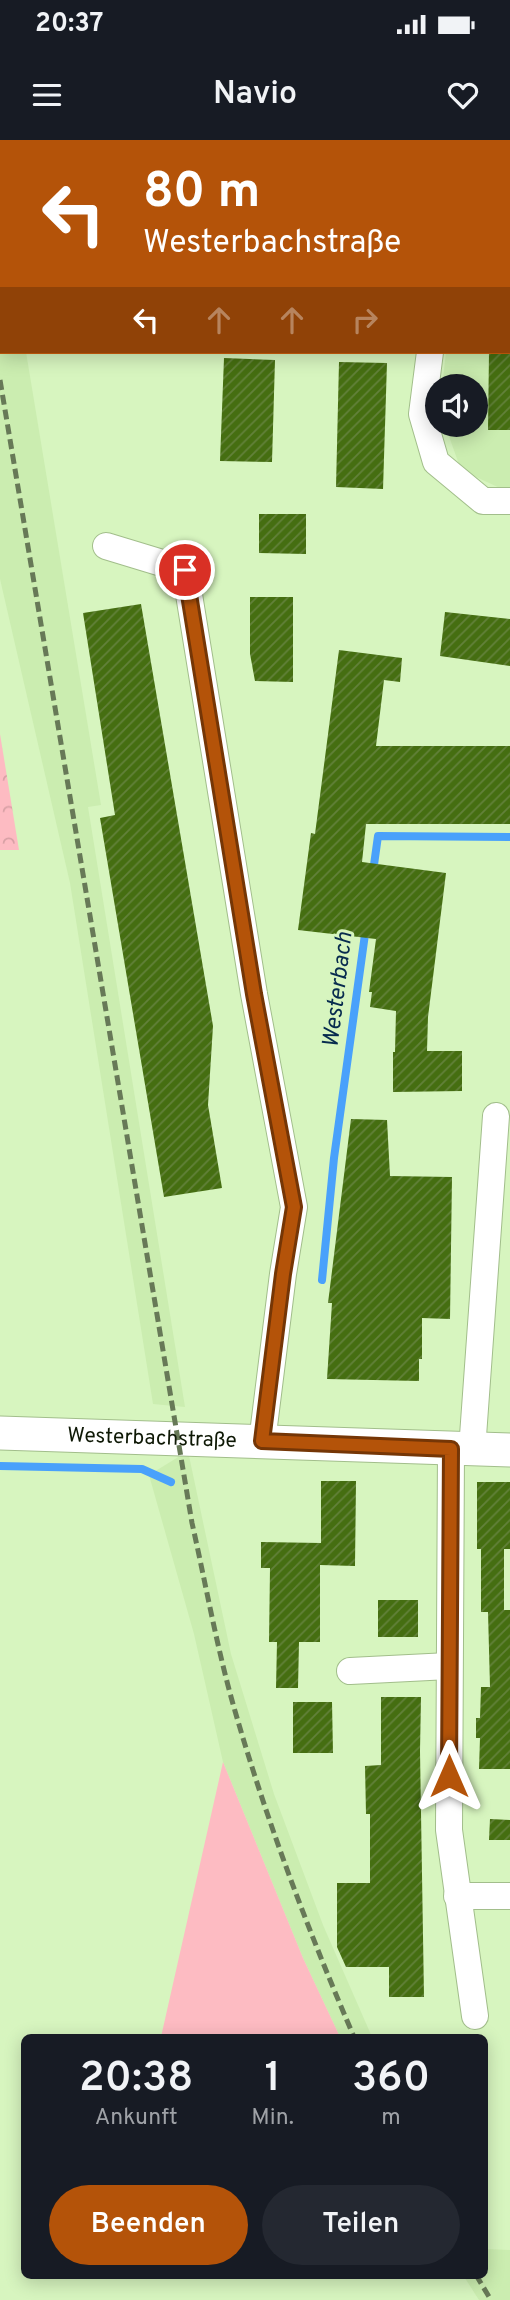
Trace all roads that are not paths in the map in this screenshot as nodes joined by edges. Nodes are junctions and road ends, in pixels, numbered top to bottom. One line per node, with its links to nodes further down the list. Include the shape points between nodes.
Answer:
1 (430, 354): 2 (street, via 422,414 436,462 483,501)
2 (510, 501)
3 (106, 546): 6 (street, via 185,570 254,994 294,1207)
4 (496, 1116): 7 (street)
5 (0, 1433): 6 (main road, Westerbachstraße)
6 (262, 1441): 7 (main road, Westerbachstraße)
7 (462, 1450): 8 (main road, Westerbachstraße); 9 (street)
8 (510, 1450)
9 (449, 1666): 10 (street); 11 (street, via 449,1830)
10 (350, 1671)
11 (457, 1896): 12 (street); 13 (street)
12 (510, 1896)
13 (475, 2015)

